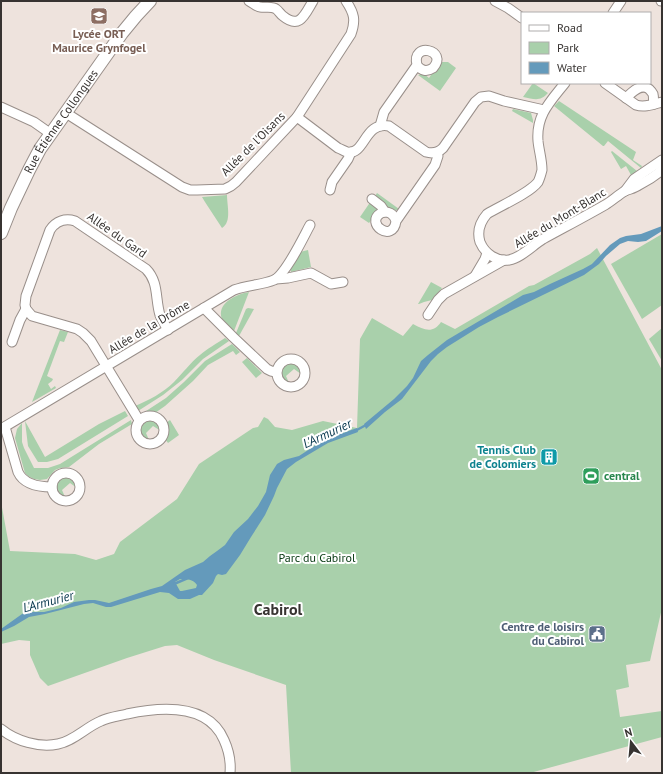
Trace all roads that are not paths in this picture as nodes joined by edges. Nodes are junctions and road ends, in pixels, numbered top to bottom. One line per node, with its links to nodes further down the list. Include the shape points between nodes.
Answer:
1 (150, 1): 16 (main road, Rue Étienne Collongues, via 122,33)
2 (249, 1): 3 (street, via 259,7 274,8 282,16 296,21 304,17)
3 (313, 1)
4 (346, 1): 17 (street, Allée de l'Oisans, via 354,20 353,27)
5 (495, 1): 8 (street)
6 (621, 1): 7 (street)
7 (614, 12)
8 (521, 17)
9 (417, 65): 18 (street, via 384,112)
10 (564, 84): 15 (street)
11 (606, 84): 12 (street)
12 (626, 98): 13 (street, via 640,106); 13 (street, via 634,90 645,87 652,92)
13 (658, 103)
14 (1, 107): 19 (street)
15 (544, 110): 21 (street, via 484,96 475,102 445,146); 31 (street, via 538,128 541,174 530,190 483,218 478,234)
16 (66, 113): 17 (street, Allée de l'Oisans, via 190,190 224,188 236,182); 19 (main road, Rue Étienne Collongues)
17 (297, 117): 20 (street, via 338,148)
18 (380, 126): 20 (street); 21 (street, via 389,126 426,152)
19 (51, 134): 30 (main road, Rue Étienne Collongues, via 29,170)
20 (351, 152): 24 (street, via 332,182)
21 (437, 152): 28 (street, via 435,165)
22 (662, 160): 25 (street, Allée du Mont-Blanc, via 634,179)
23 (662, 170): 25 (street, Allée du Mont-Blanc, via 640,185)
24 (330, 190)
25 (625, 191): 32 (street, Allée du Mont-Blanc, via 516,258)
26 (372, 200): 27 (street, via 382,206)
27 (385, 212): 28 (street, via 392,214); 28 (street, via 376,220 380,230 391,230)
28 (396, 221)
29 (310, 225): 34 (street)
30 (1, 233)
31 (487, 253): 32 (street, Allée du Mont-Blanc); 33 (street, Allée du Mont-Blanc)
32 (504, 260): 33 (street, Allée du Mont-Blanc)
33 (475, 276): 38 (street, Allée du Mont-Blanc, via 444,294)
34 (276, 279): 35 (street, Allée de la Drôme, via 311,274 331,284); 36 (street, Allée de la Drôme, via 238,288)
35 (343, 282)
36 (204, 308): 39 (street, Allée de la Drôme); 42 (street, Allée de la Drôme, via 265,367)
37 (26, 310): 39 (street, Allée du Gard, via 26,296 50,230 57,222 73,220 151,274 160,314); 40 (street, Allée du Gard); 41 (street, via 32,316 84,333)
38 (428, 315)
39 (168, 330): 41 (street, Allée de la Drôme)
40 (12, 342)
41 (106, 367): 43 (street, Allée de la Drôme); 44 (street, Allée de la Drôme)
42 (276, 372)
43 (139, 420)
44 (3, 428): 45 (street, Allée de la Drôme, via 24,480 43,487)
45 (52, 487)
46 (1, 729): 47 (street, via 19,740 50,745 59,744 101,721 119,716 159,709 187,711 203,717 218,729 229,753)
47 (230, 773)

